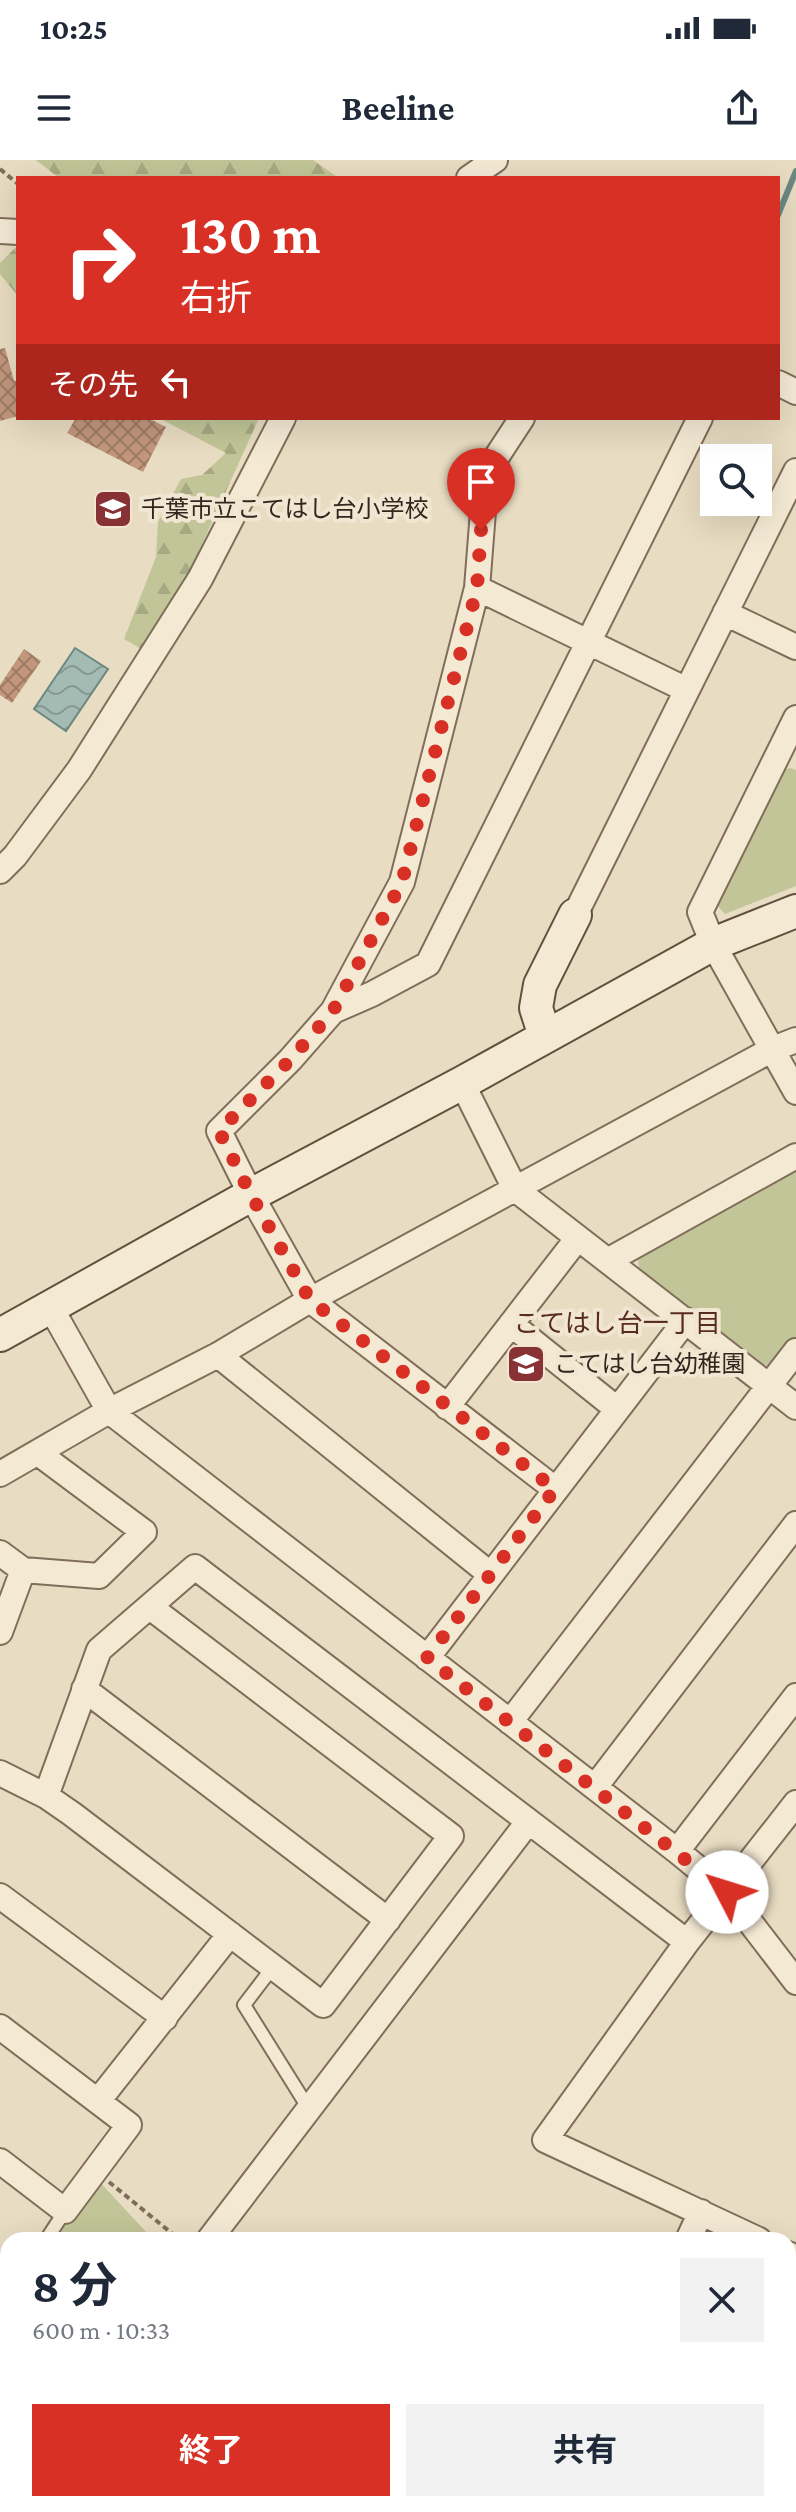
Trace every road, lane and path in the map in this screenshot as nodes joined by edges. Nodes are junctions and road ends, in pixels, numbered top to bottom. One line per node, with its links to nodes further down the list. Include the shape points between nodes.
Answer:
1 (495, 160): 3 (street)
2 (0, 169): 4 (path)
3 (472, 176)
4 (16, 182)
5 (282, 420): 16 (street, via 200,579 79,770)
6 (521, 420): 9 (street, via 486,473)
7 (699, 420): 11 (street)
8 (796, 471): 10 (street)
9 (477, 588): 11 (street); 20 (street, via 402,882)
10 (725, 613): 12 (street); 13 (street)
11 (589, 642): 13 (street); 20 (street, via 428,964)
12 (796, 647)
13 (687, 690): 18 (street)
14 (796, 718): 15 (street)
15 (787, 759): 19 (street, via 700,912)
16 (0, 871)
17 (796, 911): 19 (street)
18 (575, 915): 21 (street, via 540,985 536,1008)
19 (713, 944): 21 (street); 23 (street)
20 (333, 1011): 28 (street, via 219,1131)
21 (545, 1036): 24 (street)
22 (796, 1040): 23 (street)
23 (773, 1049): 25 (street); 27 (street)
24 (462, 1083): 27 (street); 28 (street)
25 (796, 1092)
26 (796, 1156): 30 (street)
27 (515, 1189): 29 (street); 31 (street)
28 (251, 1195): 31 (street); 32 (street)
29 (577, 1239): 30 (street); 34 (street)
30 (609, 1260): 33 (street)
31 (310, 1300): 37 (street); 39 (street)
32 (51, 1308): 35 (street); 42 (street)
33 (686, 1320): 38 (street); 41 (street)
34 (511, 1324): 39 (street); 41 (street)
35 (0, 1335)
36 (796, 1351): 38 (street)
37 (218, 1355): 42 (street); 49 (street)
38 (769, 1387): 40 (street); 55 (street)
39 (447, 1407): 45 (street)
40 (796, 1407)
41 (617, 1409): 45 (street)
42 (109, 1411): 43 (street); 52 (street)
43 (38, 1453): 44 (street); 48 (street, via 144,1532 99,1576)
44 (0, 1474)
45 (555, 1489): 49 (street)
46 (796, 1524): 57 (street)
47 (0, 1553): 48 (street)
48 (23, 1570): 51 (street)
49 (490, 1574): 52 (street)
50 (150, 1607): 53 (street, via 99,1650); 60 (street, via 195,1567); 64 (street, via 451,1836)
51 (2, 1618)
52 (427, 1658): 55 (street)
53 (84, 1689): 58 (street); 64 (street)
54 (796, 1696): 61 (street)
55 (510, 1722): 57 (street)
56 (0, 1773): 58 (street)
57 (595, 1787): 61 (street)
58 (46, 1796): 65 (street)
59 (796, 1803): 62 (street)
60 (528, 1822): 66 (street); 72 (street)
61 (677, 1851): 62 (street)
62 (727, 1892): 66 (street); 68 (street)
63 (0, 1896): 69 (street)
64 (388, 1920): 67 (street, via 323,2005)
65 (230, 1934): 67 (street); 69 (street)
66 (687, 1942): 76 (street, via 545,2140)
67 (273, 1967): 72 (lane, via 244,2005)
68 (796, 1982)
69 (165, 2018): 71 (street)
70 (0, 2027): 71 (street)
71 (98, 2101): 74 (street, via 129,2125)
72 (309, 2109): 79 (street)
73 (0, 2161): 75 (street)
74 (95, 2171): 75 (street); 78 (path)
75 (65, 2211): 77 (lane)
76 (701, 2212): 80 (street); 81 (street)
77 (51, 2232)
78 (170, 2232)
79 (215, 2232)
80 (692, 2232)
81 (742, 2232)

